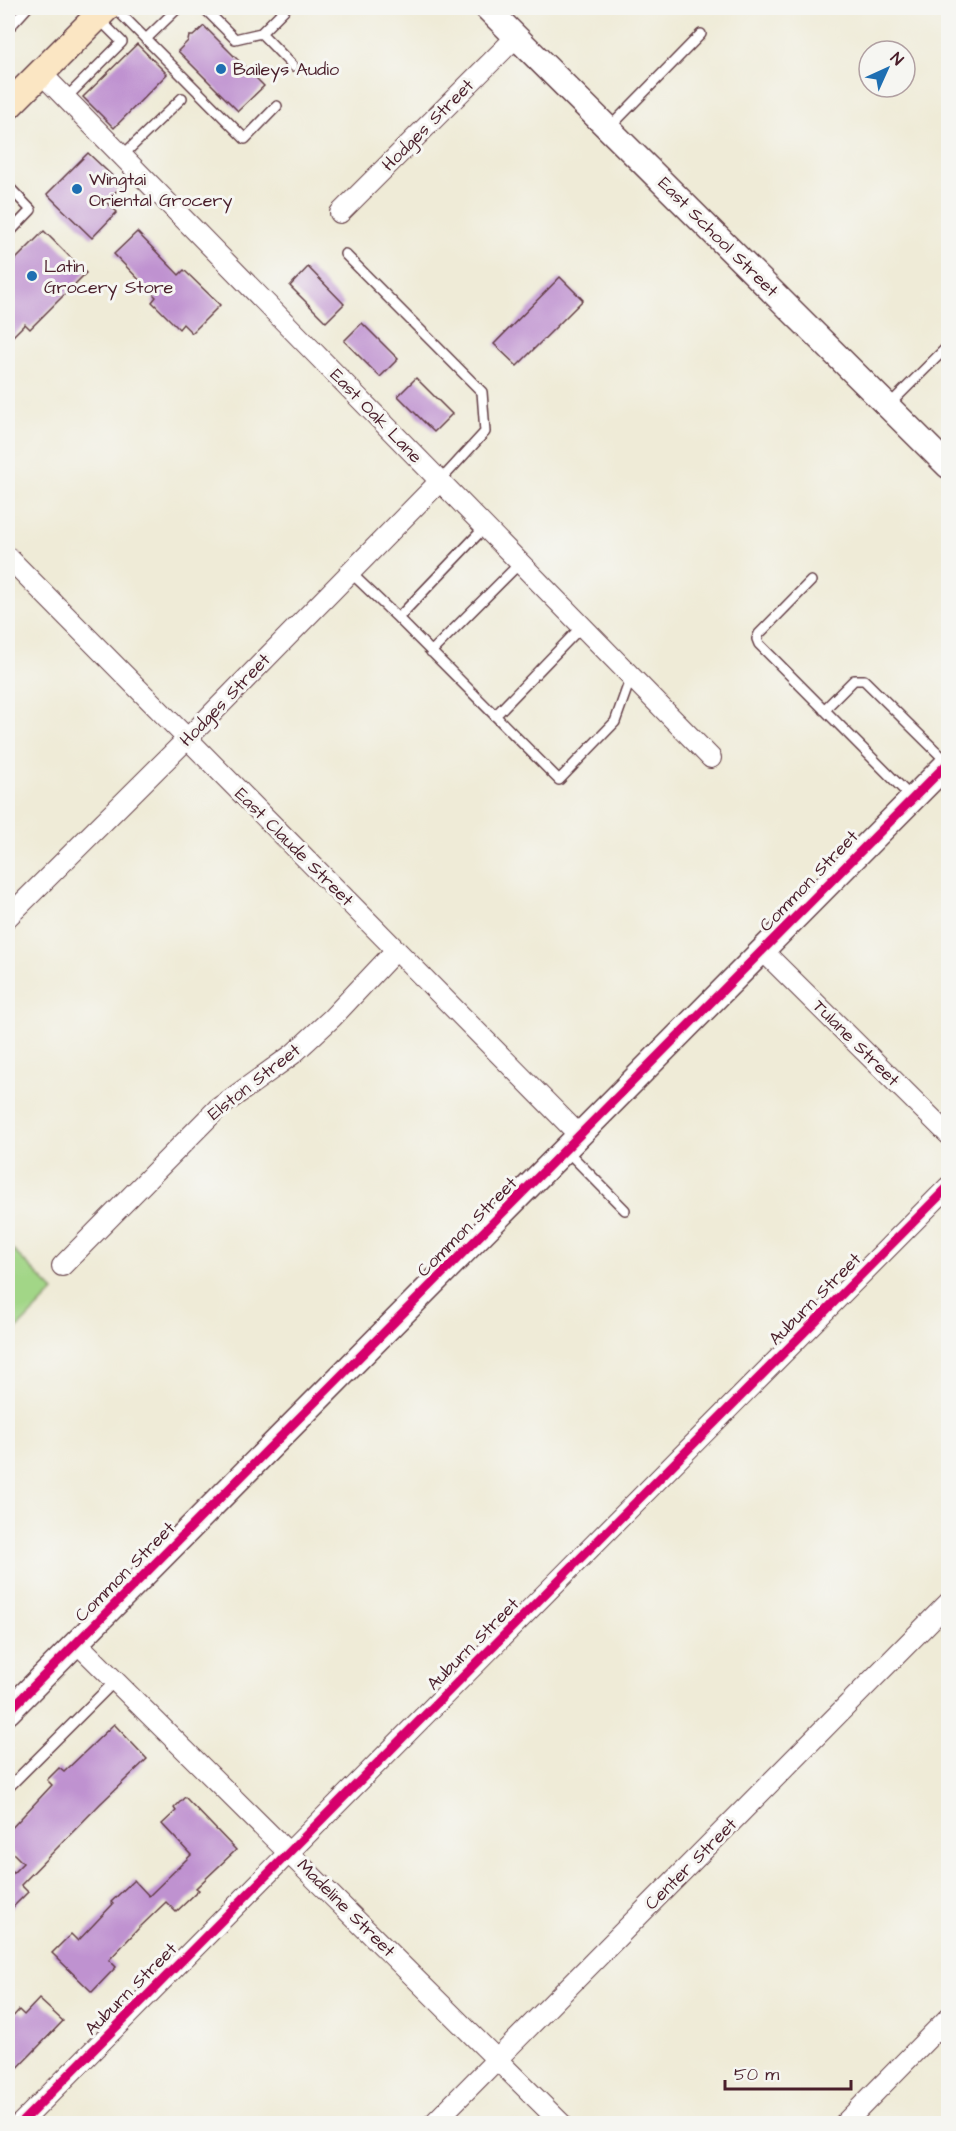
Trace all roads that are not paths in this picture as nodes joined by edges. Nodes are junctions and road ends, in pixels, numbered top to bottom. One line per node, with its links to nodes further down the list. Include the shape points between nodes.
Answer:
1 (27, 8): 7 (lane)
2 (178, 8): 11 (lane)
3 (204, 8): 8 (lane, via 235,39)
4 (286, 8): 8 (lane)
5 (487, 8): 10 (street, East School Street)
6 (106, 11): 11 (lane); 13 (main road); 14 (lane, via 122,42)
7 (8, 29)
8 (261, 33): 12 (lane)
9 (701, 34): 18 (lane)
10 (516, 37): 18 (street, East School Street); 21 (street, Hodges Street)
11 (146, 39): 17 (lane, via 245,140)
12 (293, 66)
13 (41, 73): 14 (street, East Oak Lane); 16 (main road)
14 (66, 98): 19 (street, East Oak Lane)
15 (182, 98): 19 (lane)
16 (8, 106)
17 (277, 106)
18 (609, 128): 25 (street, East School Street)
19 (122, 156): 27 (street, East Oak Lane)
20 (8, 186): 22 (lane, via 31,210)
21 (340, 213)
22 (8, 234)
23 (345, 254): 27 (lane, via 482,392 484,432)
24 (948, 346): 25 (lane)
25 (888, 406): 26 (street, East School Street)
26 (948, 466)
27 (440, 481): 28 (street, East Oak Lane); 31 (street, Hodges Street)
28 (485, 527): 30 (street, East Oak Lane); 33 (lane)
29 (8, 557): 39 (street, East Claude Street)
30 (520, 563): 34 (street, East Oak Lane); 35 (lane)
31 (350, 572): 33 (lane); 39 (street, Hodges Street)
32 (811, 581): 37 (lane, via 757,639)
33 (398, 618): 35 (lane)
34 (582, 626): 36 (street, East Oak Lane); 38 (lane)
35 (431, 652): 38 (lane)
36 (631, 677): 38 (lane, via 615,722 560,780); 40 (street, East Oak Lane)
37 (824, 710): 41 (lane, via 854,680 864,680); 42 (lane)
38 (495, 716)
39 (187, 739): 43 (street, Hodges Street); 44 (street, East Claude Street)
40 (711, 758)
41 (948, 763): 42 (street, Common Street)
42 (913, 799): 45 (street, Common Street)
43 (8, 917)
44 (396, 950): 47 (street, East Claude Street); 50 (street, Elston Street, via 293,1054 217,1109)
45 (764, 951): 46 (street, Tulane Street); 47 (street, Common Street)
46 (948, 1134)
47 (573, 1143): 49 (lane); 52 (street, Common Street)
48 (948, 1187): 56 (street, Auburn Street)
49 (626, 1210)
50 (62, 1266)
51 (948, 1604): 58 (street, Center Street)
52 (77, 1643): 53 (street, Madeline Street); 54 (street, Common Street)
53 (115, 1681): 55 (lane); 56 (street, Madeline Street)
54 (8, 1712)
55 (8, 1788)
56 (290, 1853): 58 (street, Madeline Street); 59 (street, Auburn Street)
57 (948, 2018): 62 (street)
58 (498, 2059): 60 (street, Center Street); 61 (street, Madeline Street)
59 (20, 2124)
60 (433, 2124)
61 (562, 2124)
62 (844, 2124)

